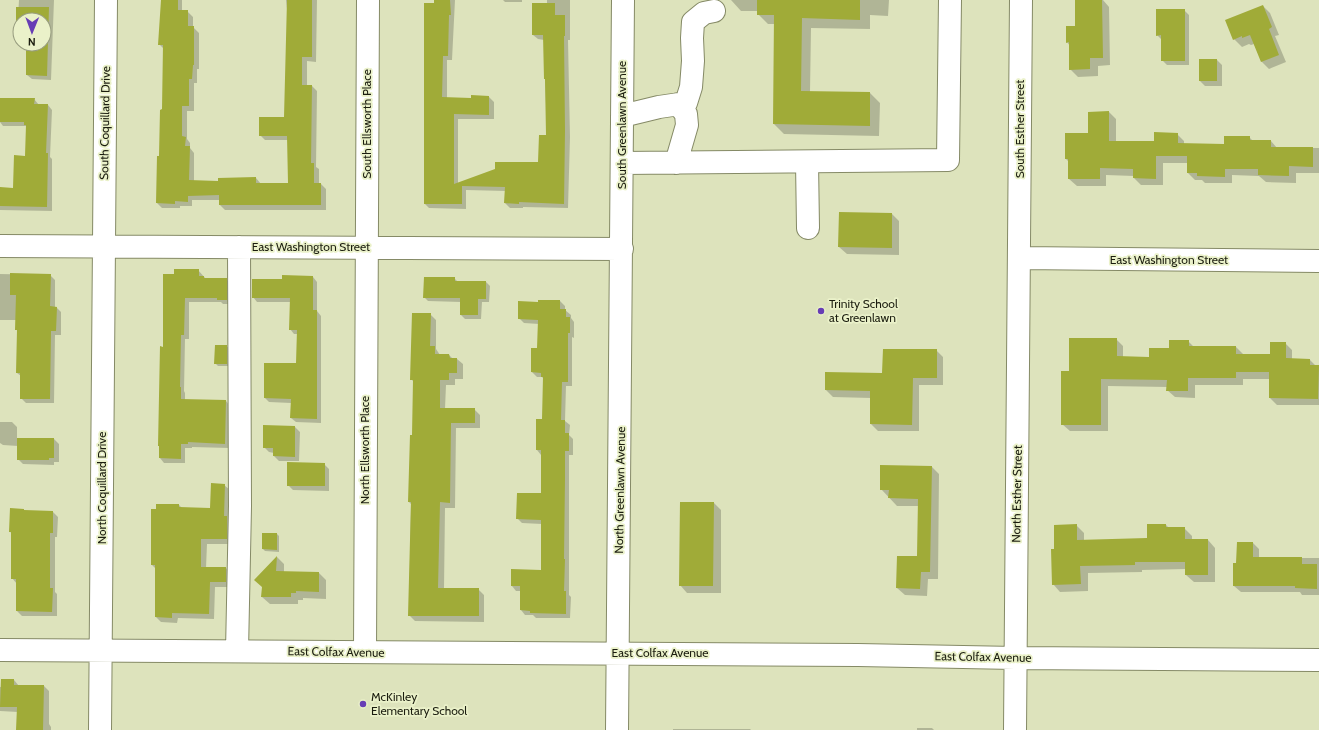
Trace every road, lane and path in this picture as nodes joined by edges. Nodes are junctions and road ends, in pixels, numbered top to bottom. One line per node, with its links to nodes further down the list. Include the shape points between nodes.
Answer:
1 (106, 0): 14 (street, South Coquillard Drive)
2 (368, 0): 16 (street, South Ellsworth Place)
3 (623, 0): 8 (street, South Greenlawn Avenue)
4 (950, 0): 9 (street, via 948,160)
5 (1021, 0): 18 (street, South Esther Street)
6 (714, 11): 7 (street, via 704,13 693,22 691,88 686,103)
7 (678, 104): 8 (street); 11 (street, via 686,114 687,125)
8 (622, 116): 10 (street, South Greenlawn Avenue)
9 (807, 162): 11 (street); 12 (street)
10 (622, 163): 11 (street); 17 (street, South Greenlawn Avenue)
11 (676, 163)
12 (808, 228)
13 (0, 246): 14 (street, East Washington Street)
14 (104, 246): 15 (street, East Washington Street); 21 (street, North Coquillard Drive)
15 (239, 247): 16 (street, East Washington Street); 22 (street, via 240,506)
16 (367, 248): 17 (street, East Washington Street); 23 (street, North Ellsworth Place)
17 (622, 249): 24 (street, North Greenlawn Avenue)
18 (1020, 258): 19 (street, East Washington Street); 25 (street, North Esther Street)
19 (1319, 261)
20 (0, 650): 21 (street, East Colfax Avenue)
21 (100, 651): 22 (street, East Colfax Avenue); 27 (street, North Coquillard Drive)
22 (237, 651): 23 (street, East Colfax Avenue)
23 (364, 652): 24 (street, East Colfax Avenue)
24 (618, 653): 25 (street, East Colfax Avenue); 28 (street, North Greenlawn Avenue)
25 (1016, 658): 26 (street, East Colfax Avenue); 29 (street, North Esther Street)
26 (1319, 660)
27 (100, 730)
28 (617, 730)
29 (1015, 730)

